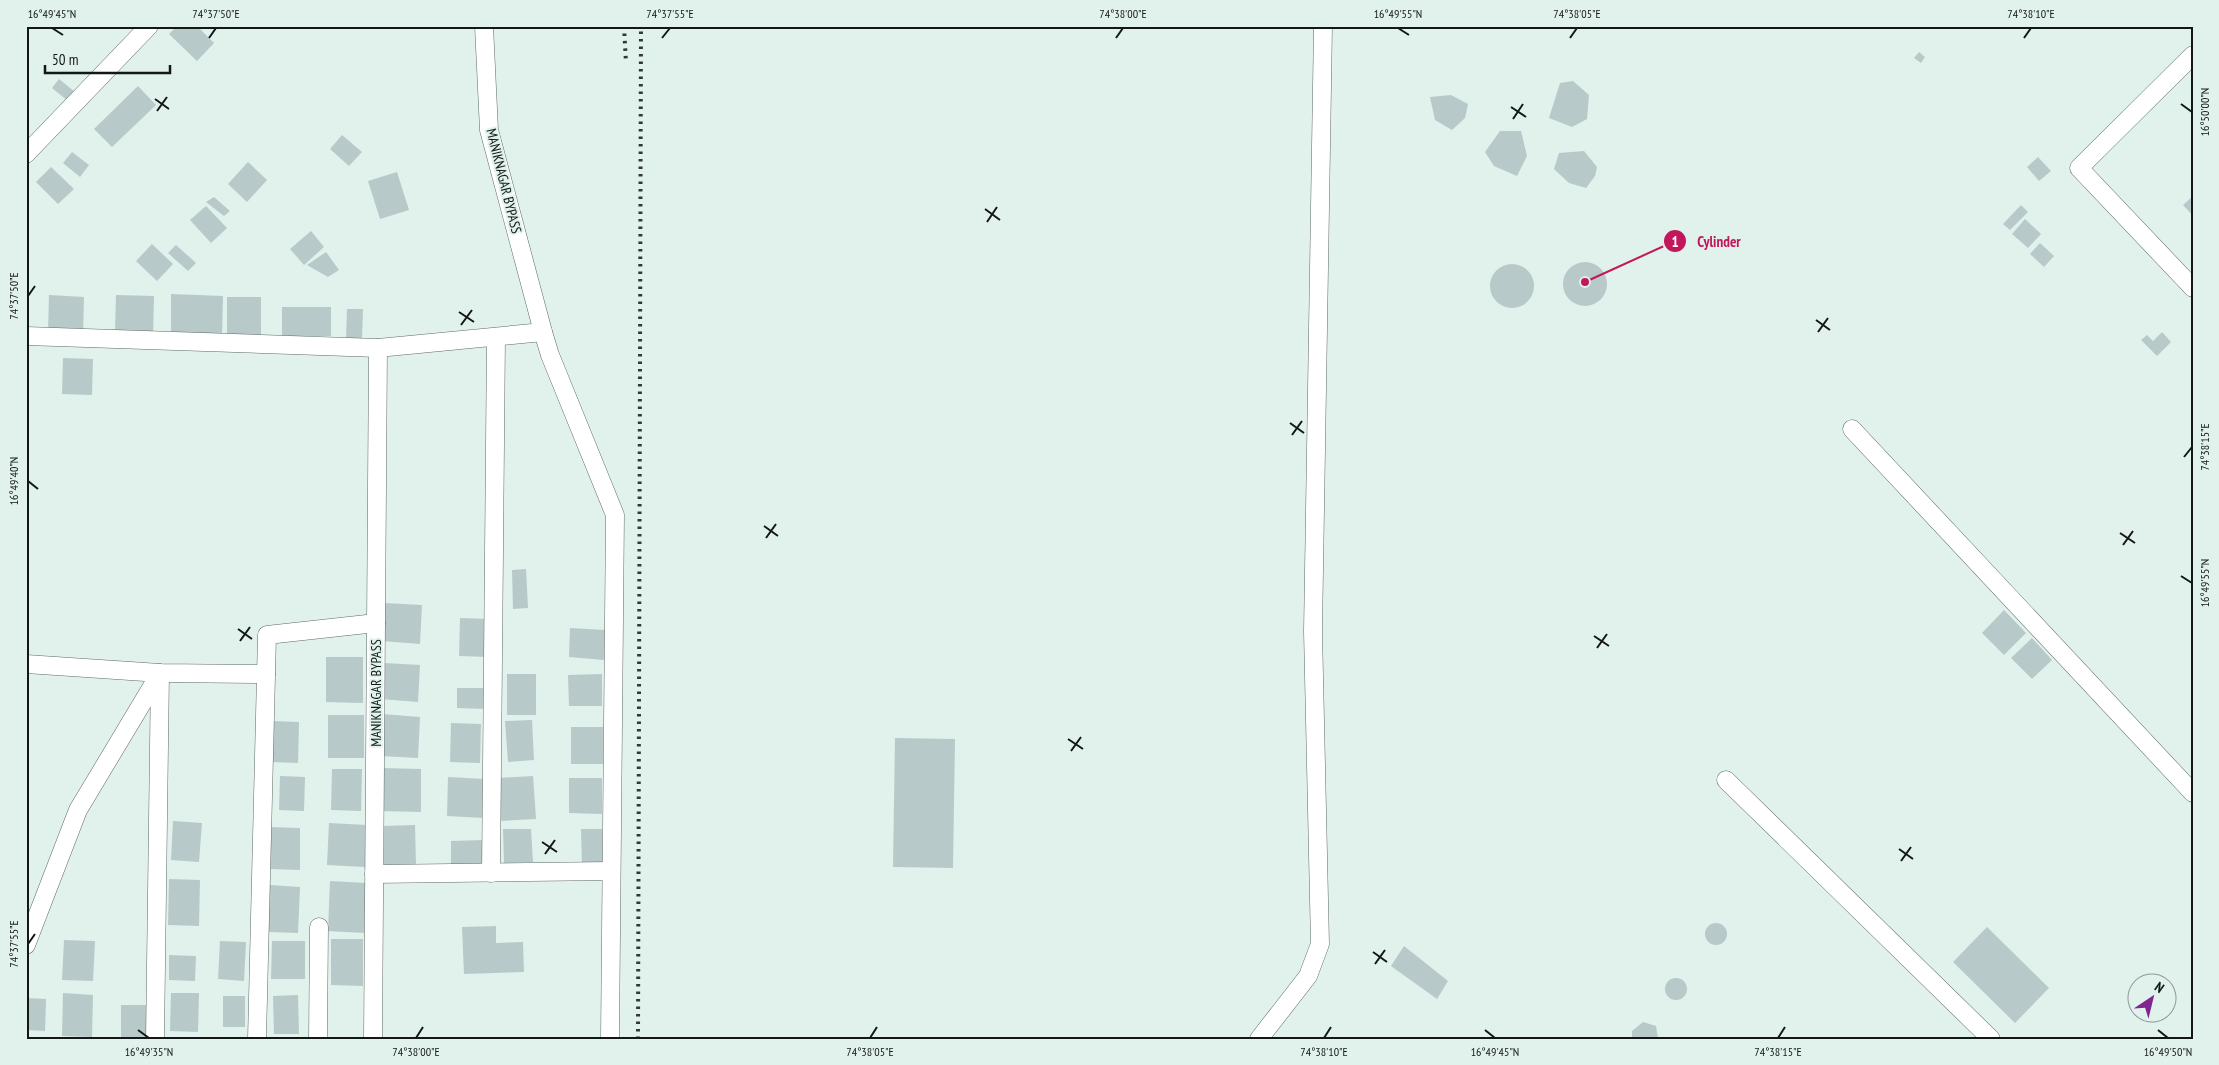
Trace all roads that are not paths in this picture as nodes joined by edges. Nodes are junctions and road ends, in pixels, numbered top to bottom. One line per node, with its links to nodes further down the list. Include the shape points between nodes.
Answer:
1 (149, 26): 5 (street)
2 (484, 26): 7 (street, MANIKNAGAR BYPASS, via 489,130)
3 (1323, 26): 28 (street, via 1313,631 1320,944 1308,976)
4 (2193, 55): 6 (street, via 2079,168)
5 (26, 154)
6 (2193, 288)
7 (543, 332): 9 (street); 18 (street, MANIKNAGAR BYPASS, via 615,515)
8 (26, 336): 10 (street)
9 (496, 337): 10 (street); 19 (street)
10 (378, 348): 12 (street, MANIKNAGAR BYPASS)
11 (1852, 430): 17 (street)
12 (376, 623): 15 (street, via 267,635); 20 (street, MANIKNAGAR BYPASS)
13 (26, 664): 14 (street)
14 (160, 674): 15 (street); 22 (street, via 78,810); 23 (street)
15 (266, 674): 24 (street)
16 (1726, 780): 29 (street)
17 (2193, 792)
18 (611, 871): 19 (street); 27 (street, MANIKNAGAR BYPASS)
19 (491, 873): 20 (street)
20 (374, 874): 26 (street, MANIKNAGAR BYPASS)
21 (319, 927): 25 (street)
22 (26, 945)
23 (155, 1039)
24 (256, 1039)
25 (318, 1039)
26 (373, 1039)
27 (610, 1039)
28 (1260, 1039)
29 (1991, 1039)

